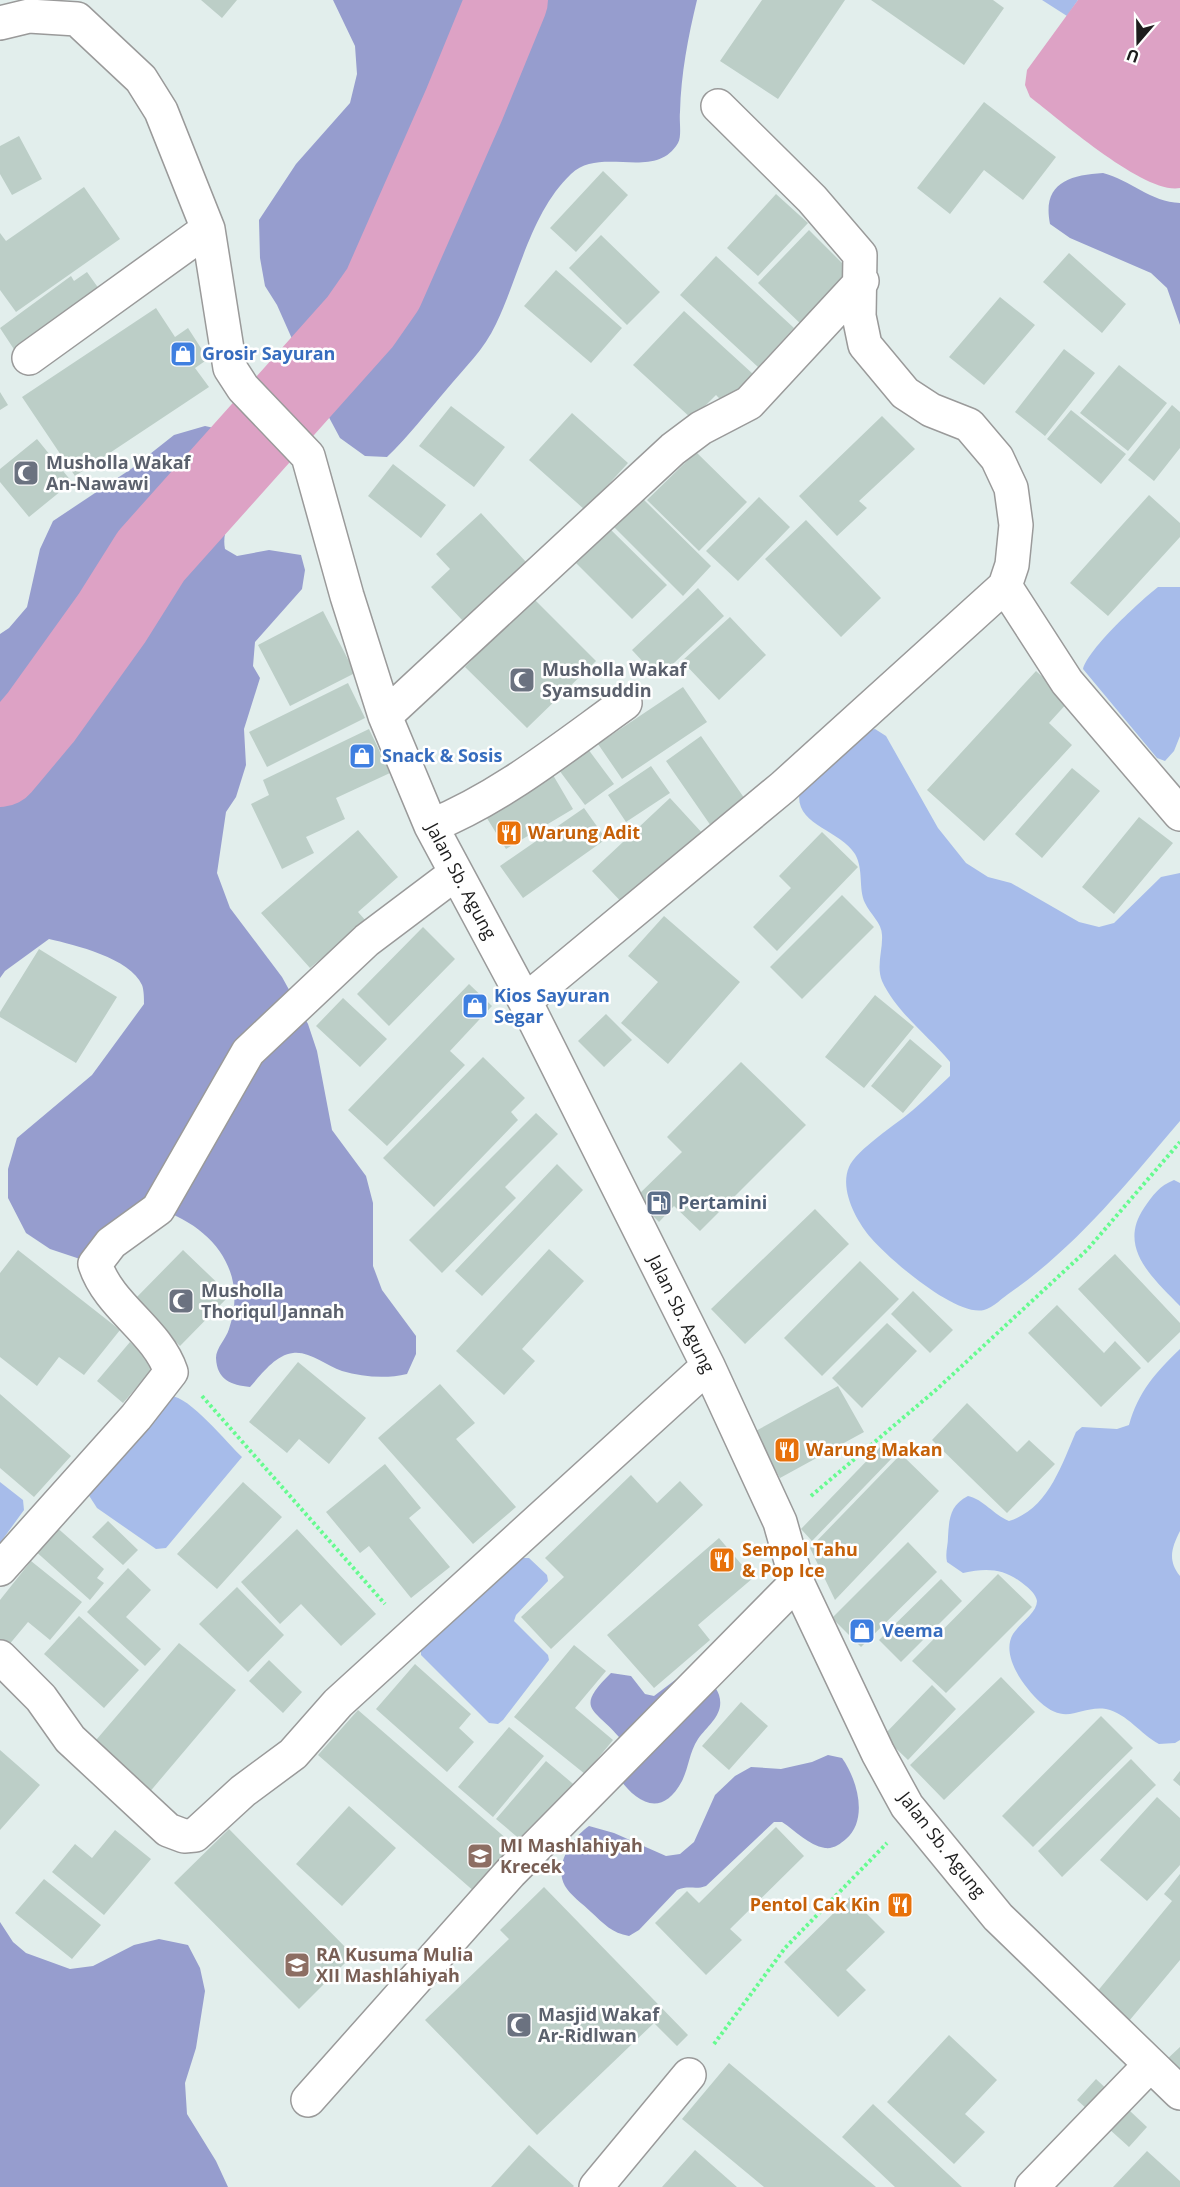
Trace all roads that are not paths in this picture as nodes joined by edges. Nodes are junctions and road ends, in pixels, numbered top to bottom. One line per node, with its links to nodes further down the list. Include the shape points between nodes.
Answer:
1 (72, 9): 2 (street); 4 (street, via 141,79 156,103)
2 (0, 23)
3 (718, 106): 5 (street, via 812,200 860,255)
4 (208, 229): 6 (street); 9 (street, Jalan Sb. Agung, via 230,368 243,388 308,456)
5 (861, 281): 7 (street, via 859,316 865,345 905,393 931,410 969,425 997,459 1011,488 1016,525 1012,565); 9 (street, via 749,404 701,428 673,449)
6 (29, 358)
7 (1005, 586): 10 (street, via 1067,682); 13 (street, via 783,787)
8 (625, 704): 11 (street, via 504,789 470,810)
9 (385, 716): 11 (street, Jalan Sb. Agung)
10 (1180, 814)
11 (431, 826): 12 (street, Jalan Sb. Agung)
12 (456, 873): 13 (street, Jalan Sb. Agung); 15 (street, via 367,940 248,1052 158,1209 111,1243 95,1264 100,1281 148,1336 171,1372 136,1417)
13 (525, 1001): 14 (street, Jalan Sb. Agung)
14 (708, 1366): 16 (street, Jalan Sb. Agung, via 780,1522); 17 (street, via 339,1702 293,1754 243,1791 195,1835 168,1830 70,1738 41,1698)
15 (0, 1569)
16 (796, 1582): 18 (street, Jalan Sb. Agung, via 878,1753 914,1815 998,1917); 21 (street, via 510,1873)
17 (0, 1657)
18 (1150, 2065): 20 (street, Jalan Sb. Agung); 23 (street)
19 (689, 2075): 22 (street)
20 (1180, 2093)
21 (308, 2100)
22 (596, 2187)
23 (1032, 2187)

